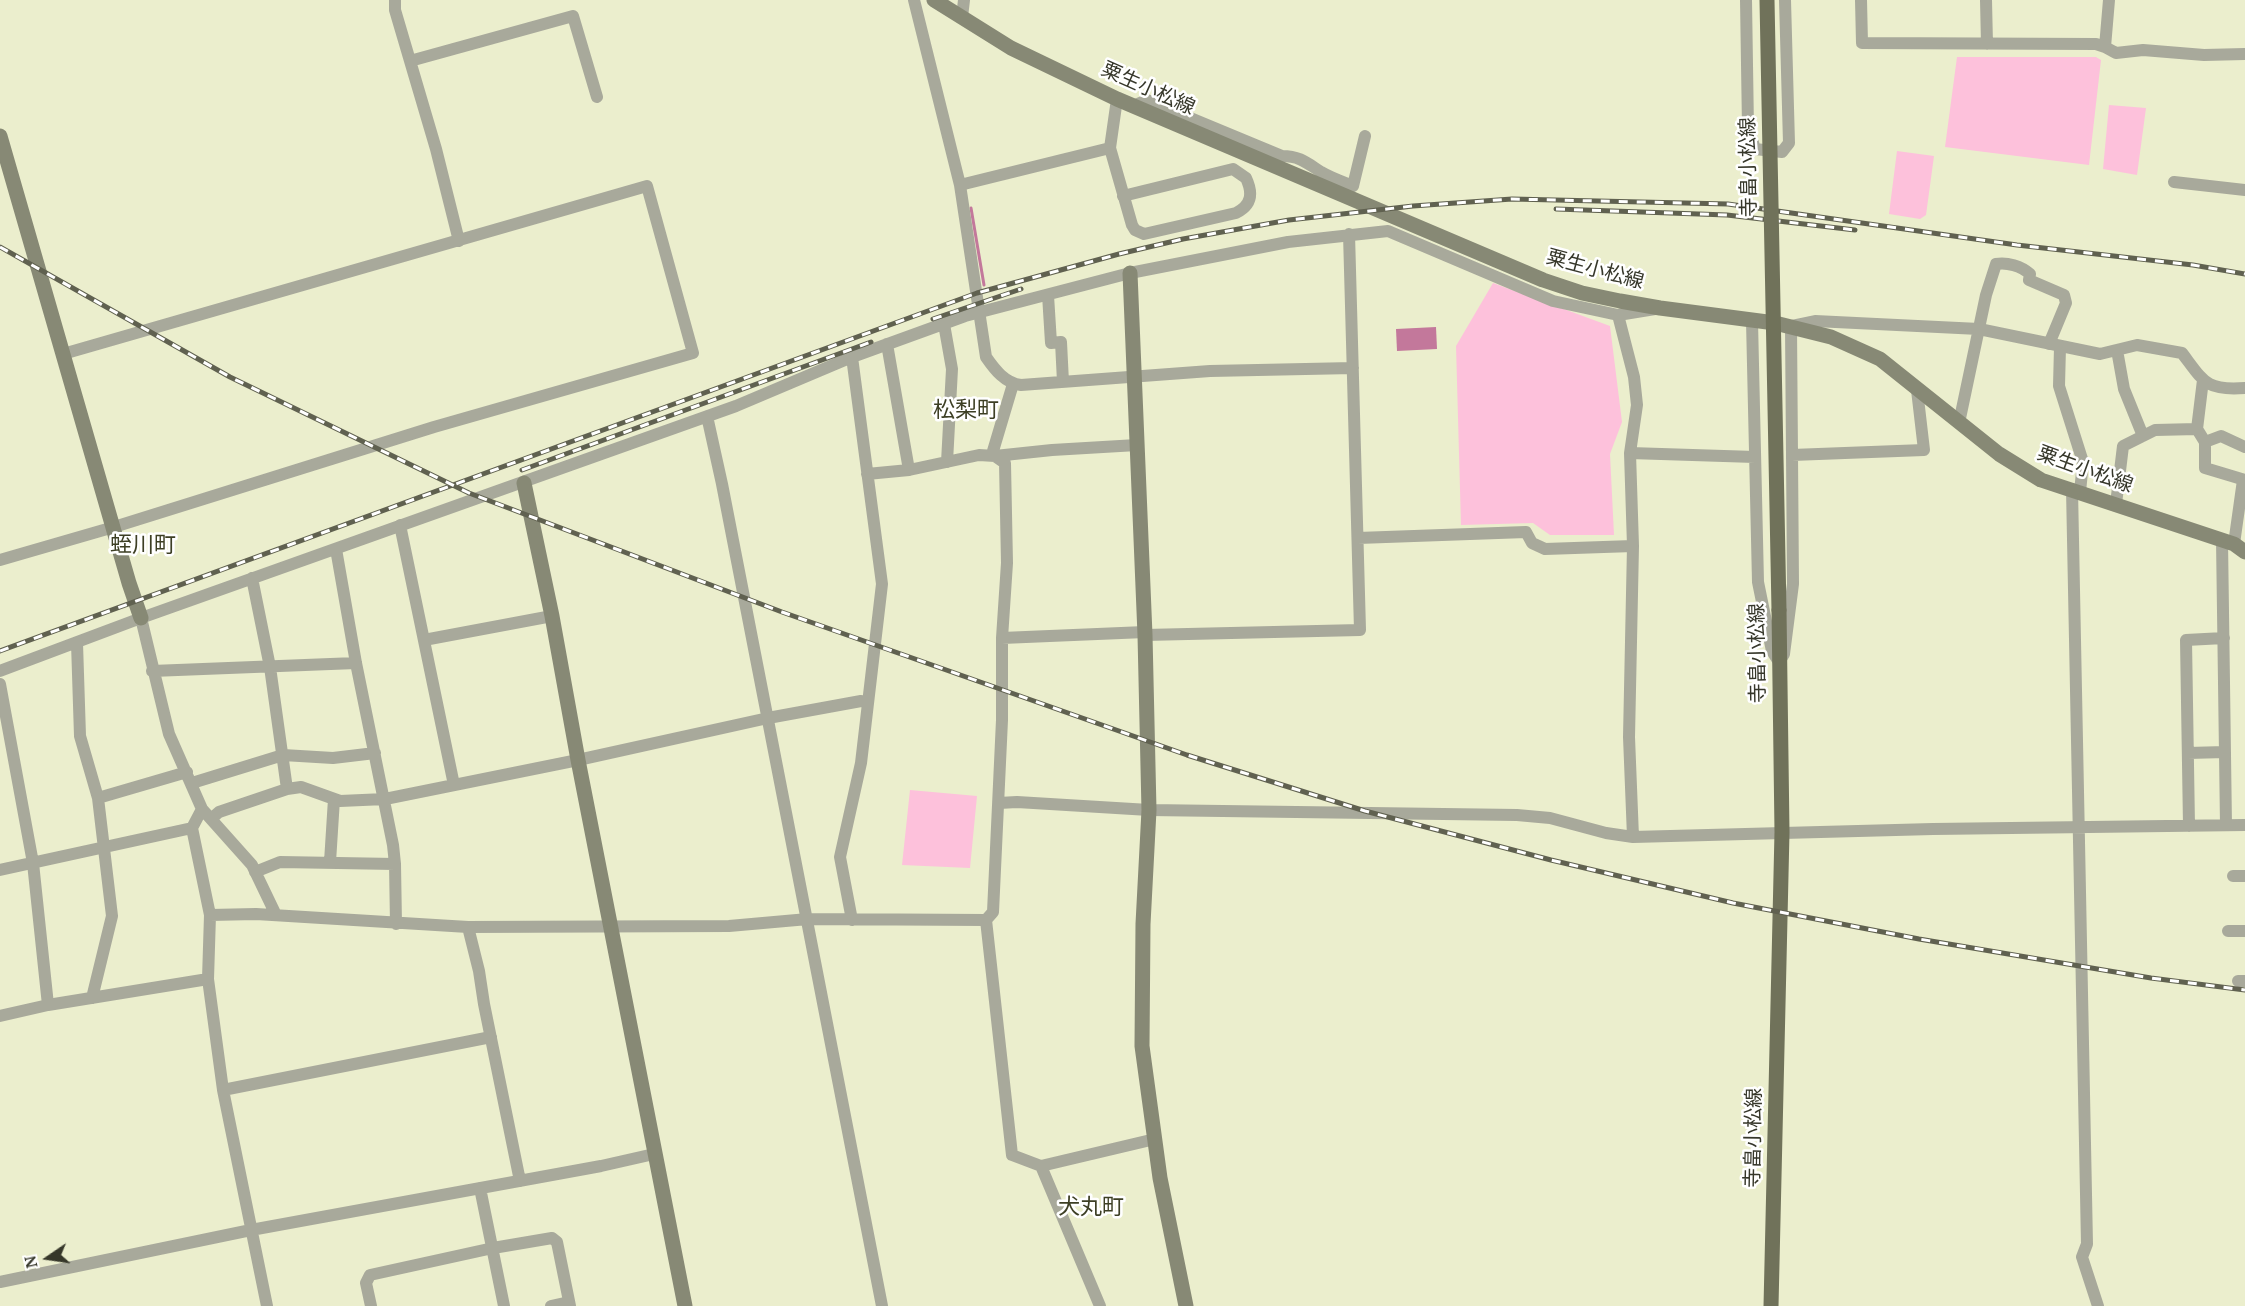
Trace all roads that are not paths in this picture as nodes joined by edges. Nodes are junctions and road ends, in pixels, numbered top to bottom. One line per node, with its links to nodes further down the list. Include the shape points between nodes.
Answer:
1 (395, 0): 15 (street)
2 (914, 0): 23 (street)
3 (934, 0): 11 (street, 粟生小松線)
4 (964, 0): 11 (street)
5 (1746, 0): 7 (street, via 1748,128 1755,149 1782,152 1789,143)
6 (1767, 0): 82 (main road, 寺畠小松線, bridge)
7 (1785, 0)
8 (1861, 0): 12 (street, via 1862,43)
9 (1986, 0): 12 (street)
10 (2109, 0): 13 (street)
11 (962, 17): 17 (street, 粟生小松線, via 1011,48)
12 (1987, 44): 13 (street)
13 (2105, 47): 14 (street, via 2116,53 2144,50)
14 (2245, 54)
15 (410, 61): 16 (street, via 573,16); 27 (street)
16 (597, 97)
17 (1118, 99): 18 (street, 粟生小松線); 21 (street)
18 (1133, 106): 19 (street, via 1147,100 1282,156 1293,156 1353,186); 30 (street, 粟生小松線, via 1543,280 1582,293)
19 (1365, 135)
20 (0, 136): 40 (street)
21 (1110, 147): 23 (street); 25 (street)
22 (2174, 182): 24 (street)
23 (960, 185): 31 (street)
24 (2245, 189)
25 (1124, 196): 25 (street, via 1233,169 1246,178 1251,195 1248,204 1236,213 1144,234 1132,225)
26 (1349, 234): 28 (street); 32 (street, via 1388,231 1553,301); 42 (street)
27 (459, 241): 40 (street); 68 (street, via 647,186 693,353 434,427)
28 (1130, 273): 29 (street); 43 (street)
29 (1048, 295): 31 (street); 45 (street, via 1051,343 1061,342)
30 (1660, 308): 32 (street); 33 (street, 粟生小松線)
31 (980, 313): 34 (street); 46 (street, via 986,357)
32 (1618, 315): 56 (street, via 1637,405)
33 (1752, 321): 35 (street, 粟生小松線); 59 (street)
34 (944, 324): 37 (street); 60 (street, via 952,369)
35 (1791, 326): 36 (street, via 1815,321); 48 (street, 粟生小松線, via 1831,337 1880,359); 57 (street)
36 (1979, 329): 38 (street); 38 (street, via 1996,264 2007,264 2022,268 2030,274 2029,280 2066,298); 50 (street)
37 (887, 344): 41 (street); 61 (street)
38 (2055, 346): 39 (street, via 2100,354); 65 (street, via 2059,386 2083,462)
39 (2117, 350): 44 (street, via 2138,345 2182,353); 52 (street, via 2124,390)
40 (63, 354): 68 (street)
41 (852, 357): 49 (street); 62 (street)
42 (1353, 368): 43 (street); 69 (street)
43 (1135, 376): 45 (street); 54 (street)
44 (2203, 380): 47 (street, via 2222,390); 51 (street)
45 (1063, 382): 46 (street)
46 (1013, 384): 58 (street)
47 (2245, 388)
48 (1917, 390): 50 (street, 粟生小松線); 57 (street, via 1924,450)
49 (707, 416): 64 (street); 89 (street)
50 (1959, 423): 65 (street, 粟生小松線, via 2041,480)
51 (2197, 429): 52 (street, via 2155,430); 53 (street)
52 (2143, 436): 66 (street, via 2123,446)
53 (2205, 442): 55 (street, via 2221,436); 63 (street, via 2205,468)
54 (1137, 445): 58 (street); 77 (street)
55 (2245, 447)
56 (1630, 453): 59 (street); 71 (street)
57 (1792, 455): 82 (street, via 1793,584 1784,654)
58 (994, 456): 60 (street); 78 (street, via 1005,463 1007,563)
59 (1755, 457): 82 (street, via 1758,582 1772,651)
60 (947, 462): 61 (street)
61 (909, 470): 62 (street)
62 (867, 474): 120 (street, via 882,584 861,763 840,857)
63 (2244, 480): 70 (street)
64 (524, 483): 67 (street); 75 (street)
65 (2076, 490): 66 (street, 粟生小松線); 107 (street)
66 (2116, 504): 70 (street, 粟生小松線)
67 (400, 525): 72 (street); 80 (street)
68 (114, 527): 73 (street); 76 (street)
69 (1358, 538): 71 (street, via 1526,532 1532,543 1545,549); 77 (street, via 1360,630)
70 (2234, 545): 79 (street)
71 (1633, 546): 110 (street, via 1629,737)
72 (336, 549): 74 (street); 83 (street)
73 (0, 560)
74 (252, 578): 76 (street); 84 (street)
75 (552, 616): 80 (street); 94 (street)
76 (141, 618): 81 (street); 85 (street)
77 (1145, 633): 78 (street); 102 (street)
78 (1002, 638): 101 (street)
79 (2223, 638): 90 (street); 92 (street, via 2186,640)
80 (424, 640): 96 (street)
81 (77, 643): 86 (street); 98 (street, via 80,736)
82 (1779, 662): 109 (main road, 寺畠小松線)
83 (356, 663): 84 (street); 91 (street)
84 (270, 667): 85 (street); 93 (street)
85 (152, 670): 95 (street, via 169,734)
86 (0, 671)
87 (0, 684): 113 (street)
88 (861, 701): 89 (street)
89 (768, 718): 94 (street); 119 (street)
90 (2225, 752): 92 (street); 104 (street)
91 (375, 753): 93 (street, via 333,758); 100 (street)
92 (2188, 753): 106 (street)
93 (283, 755): 95 (street); 97 (street)
94 (578, 760): 96 (street); 123 (street)
95 (189, 778): 98 (street); 103 (street)
96 (454, 785): 100 (street)
97 (287, 789): 99 (street, via 301,787); 103 (street)
98 (98, 798): 111 (street)
99 (334, 799): 100 (street); 112 (street)
100 (385, 799): 114 (street)
101 (999, 803): 102 (street); 121 (street, via 993,912)
102 (1149, 810): 110 (street, via 1517,815 1550,818); 133 (street, via 1143,924 1143,1046)
103 (207, 814): 108 (street); 116 (street)
104 (2226, 825): 105 (street); 106 (street)
105 (2245, 825)
106 (2189, 826): 107 (street)
107 (2079, 827): 109 (street); 151 (street, via 2087,1244 2082,1257)
108 (192, 828): 111 (street); 117 (street)
109 (1782, 832): 110 (street); 150 (main road, 寺畠小松線)
110 (1633, 837)
111 (105, 848): 113 (street); 128 (street, via 112,916)
112 (330, 862): 114 (street); 116 (street, via 280,862)
113 (33, 863): 115 (street); 129 (street)
114 (395, 864): 122 (street)
115 (0, 870)
116 (255, 872): 118 (street)
117 (210, 915): 118 (street); 127 (street)
118 (276, 915): 122 (street)
119 (808, 919): 120 (street); 123 (street, via 729,926); 147 (street)
120 (852, 920): 121 (street)
121 (986, 920): 135 (street, via 1012,1155)
122 (396, 924): 124 (street)
123 (612, 925): 124 (street); 134 (street)
124 (468, 927): 131 (street)
125 (2245, 931): 126 (street)
126 (2228, 932)
127 (208, 979): 128 (street); 132 (street)
128 (92, 998): 129 (street)
129 (48, 1005): 130 (street)
130 (0, 1016)
131 (491, 1037): 132 (street); 136 (street)
132 (223, 1090): 138 (street)
133 (1155, 1139): 135 (street); 149 (street)
134 (654, 1154): 136 (street); 146 (street)
135 (1041, 1166): 148 (street)
136 (520, 1181): 137 (street)
137 (480, 1188): 138 (street); 139 (street)
138 (251, 1230): 140 (street); 142 (street)
139 (493, 1248): 141 (street, via 552,1238 557,1242); 143 (street, via 370,1275 366,1283); 144 (street)
140 (0, 1282)
141 (570, 1304): 145 (street)
142 (267, 1306)
143 (371, 1306)
144 (504, 1306)
145 (551, 1306)
146 (685, 1306)
147 (882, 1306)
148 (1100, 1306)
149 (1186, 1306)
150 (1771, 1306)
151 (2098, 1306)

